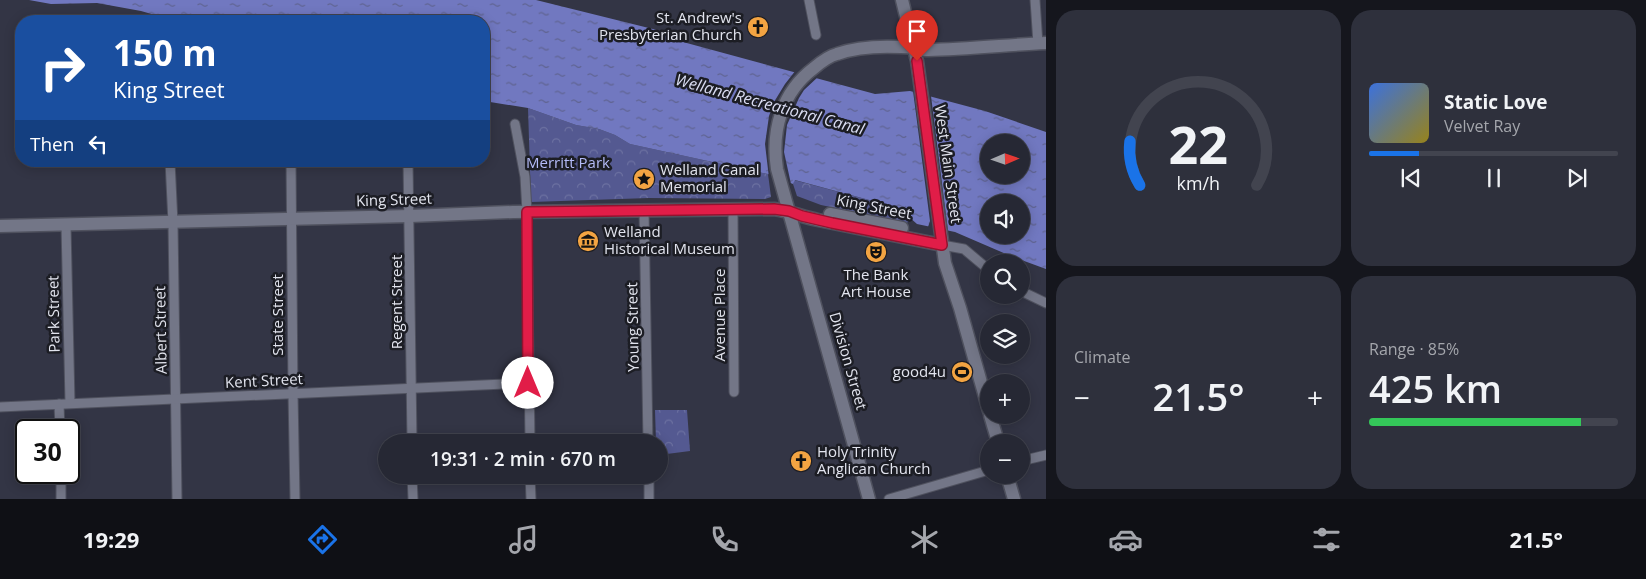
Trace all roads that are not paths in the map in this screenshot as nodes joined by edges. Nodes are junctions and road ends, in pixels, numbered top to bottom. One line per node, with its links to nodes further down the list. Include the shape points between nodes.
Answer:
1 (809, 0): 4 (street)
2 (902, 0): 6 (main road, West Main Street)
3 (1035, 0): 5 (street)
4 (816, 35)
5 (1042, 43): 6 (main road, Division Street, via 927,50)
6 (907, 48): 13 (main road, Division Street, via 841,52 808,72 797,84 781,112 774,148); 20 (main road, West Main Street, via 917,61)
7 (515, 124): 14 (street)
8 (170, 167): 17 (street, Albert Street)
9 (291, 167): 16 (street, State Street)
10 (408, 167): 15 (street, Regent Street)
11 (733, 209): 12 (main road, King Street); 13 (main road, King Street); 27 (street, Avenue Place)
12 (644, 210): 14 (main road, King Street); 36 (street, Young Street)
13 (789, 211): 20 (main road, King Street); 51 (main road, Division Street)
14 (527, 212): 15 (main road, King Street); 25 (street)
15 (410, 216): 16 (main road, King Street); 26 (street, Regent Street)
16 (292, 220): 17 (main road, King Street); 28 (street, State Street)
17 (173, 222): 18 (main road, King Street); 29 (street, Albert Street)
18 (66, 225): 19 (main road, King Street); 31 (street, Park Street)
19 (0, 226)
20 (942, 245): 21 (street, via 964,250); 24 (main road, West Main Street)
21 (980, 263)
22 (1030, 295): 23 (street)
23 (1046, 303)
24 (980, 378)
25 (528, 383): 26 (street, Kent Street); 35 (street)
26 (411, 388): 28 (street, Kent Street); 34 (street, Regent Street)
27 (734, 392)
28 (292, 394): 29 (street, Kent Street); 47 (street, State Street)
29 (175, 399): 31 (street, Kent Street); 46 (street, Albert Street)
30 (59, 404): 31 (street, Kent Street); 32 (street, Kent Street); 33 (street)
31 (70, 404)
32 (0, 407)
33 (60, 419)
34 (412, 434)
35 (530, 434)
36 (648, 434)
37 (1046, 455): 38 (street)
38 (1030, 459)
39 (980, 473): 52 (street)
40 (61, 484): 45 (street)
41 (412, 484): 48 (street)
42 (530, 484): 49 (street)
43 (648, 484): 50 (street)
44 (1010, 484): 53 (main road)
45 (61, 499)
46 (177, 499)
47 (295, 499)
48 (413, 499)
49 (531, 499)
50 (649, 499)
51 (869, 499)
52 (889, 499)
53 (1014, 499)

